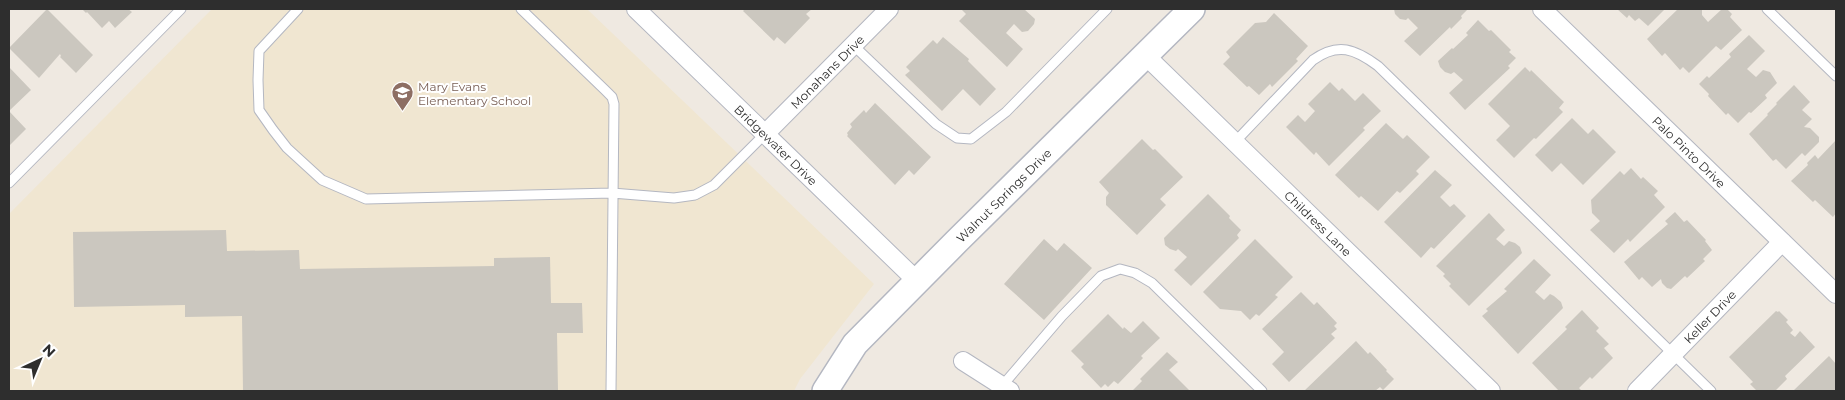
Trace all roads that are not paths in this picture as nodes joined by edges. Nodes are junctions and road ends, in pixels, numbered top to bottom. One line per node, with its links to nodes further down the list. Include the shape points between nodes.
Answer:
1 (181, 9): 15 (lane)
2 (298, 9): 16 (lane, via 259,51 259,110 287,148 322,180 366,199)
3 (521, 9): 16 (lane, via 612,97)
4 (636, 9): 13 (street, Bridgewater Drive)
5 (889, 9): 10 (street, Monahans Drive)
6 (1107, 9): 10 (lane, via 1006,112 972,139 957,138 936,124)
7 (1192, 9): 11 (street, Walnut Springs Drive)
8 (1542, 9): 17 (street, Palo Pinto Drive)
9 (1767, 9): 12 (lane)
10 (853, 45): 13 (street, Monahans Drive)
11 (1146, 56): 14 (street, Childress Lane); 18 (street, Walnut Springs Drive)
12 (1836, 76)
13 (765, 134): 16 (lane, via 714,185 695,195 674,198); 18 (street, Bridgewater Drive)
14 (1235, 142): 20 (lane, via 1325,51 1343,49 1365,56); 26 (street, Childress Lane)
15 (9, 183)
16 (612, 193): 23 (lane)
17 (1782, 242): 19 (street, Palo Pinto Drive); 20 (street, Keller Drive)
18 (917, 282): 24 (street, Walnut Springs Drive, via 855,344)
19 (1836, 294)
20 (1673, 354): 27 (street, Keller Drive); 28 (lane)
21 (963, 361): 22 (street)
22 (1006, 389): 25 (lane, via 1062,316 1101,276 1120,269 1135,273 1152,284)
23 (611, 391)
24 (825, 391)
25 (1262, 391)
26 (1491, 391)
27 (1637, 391)
28 (1711, 391)

